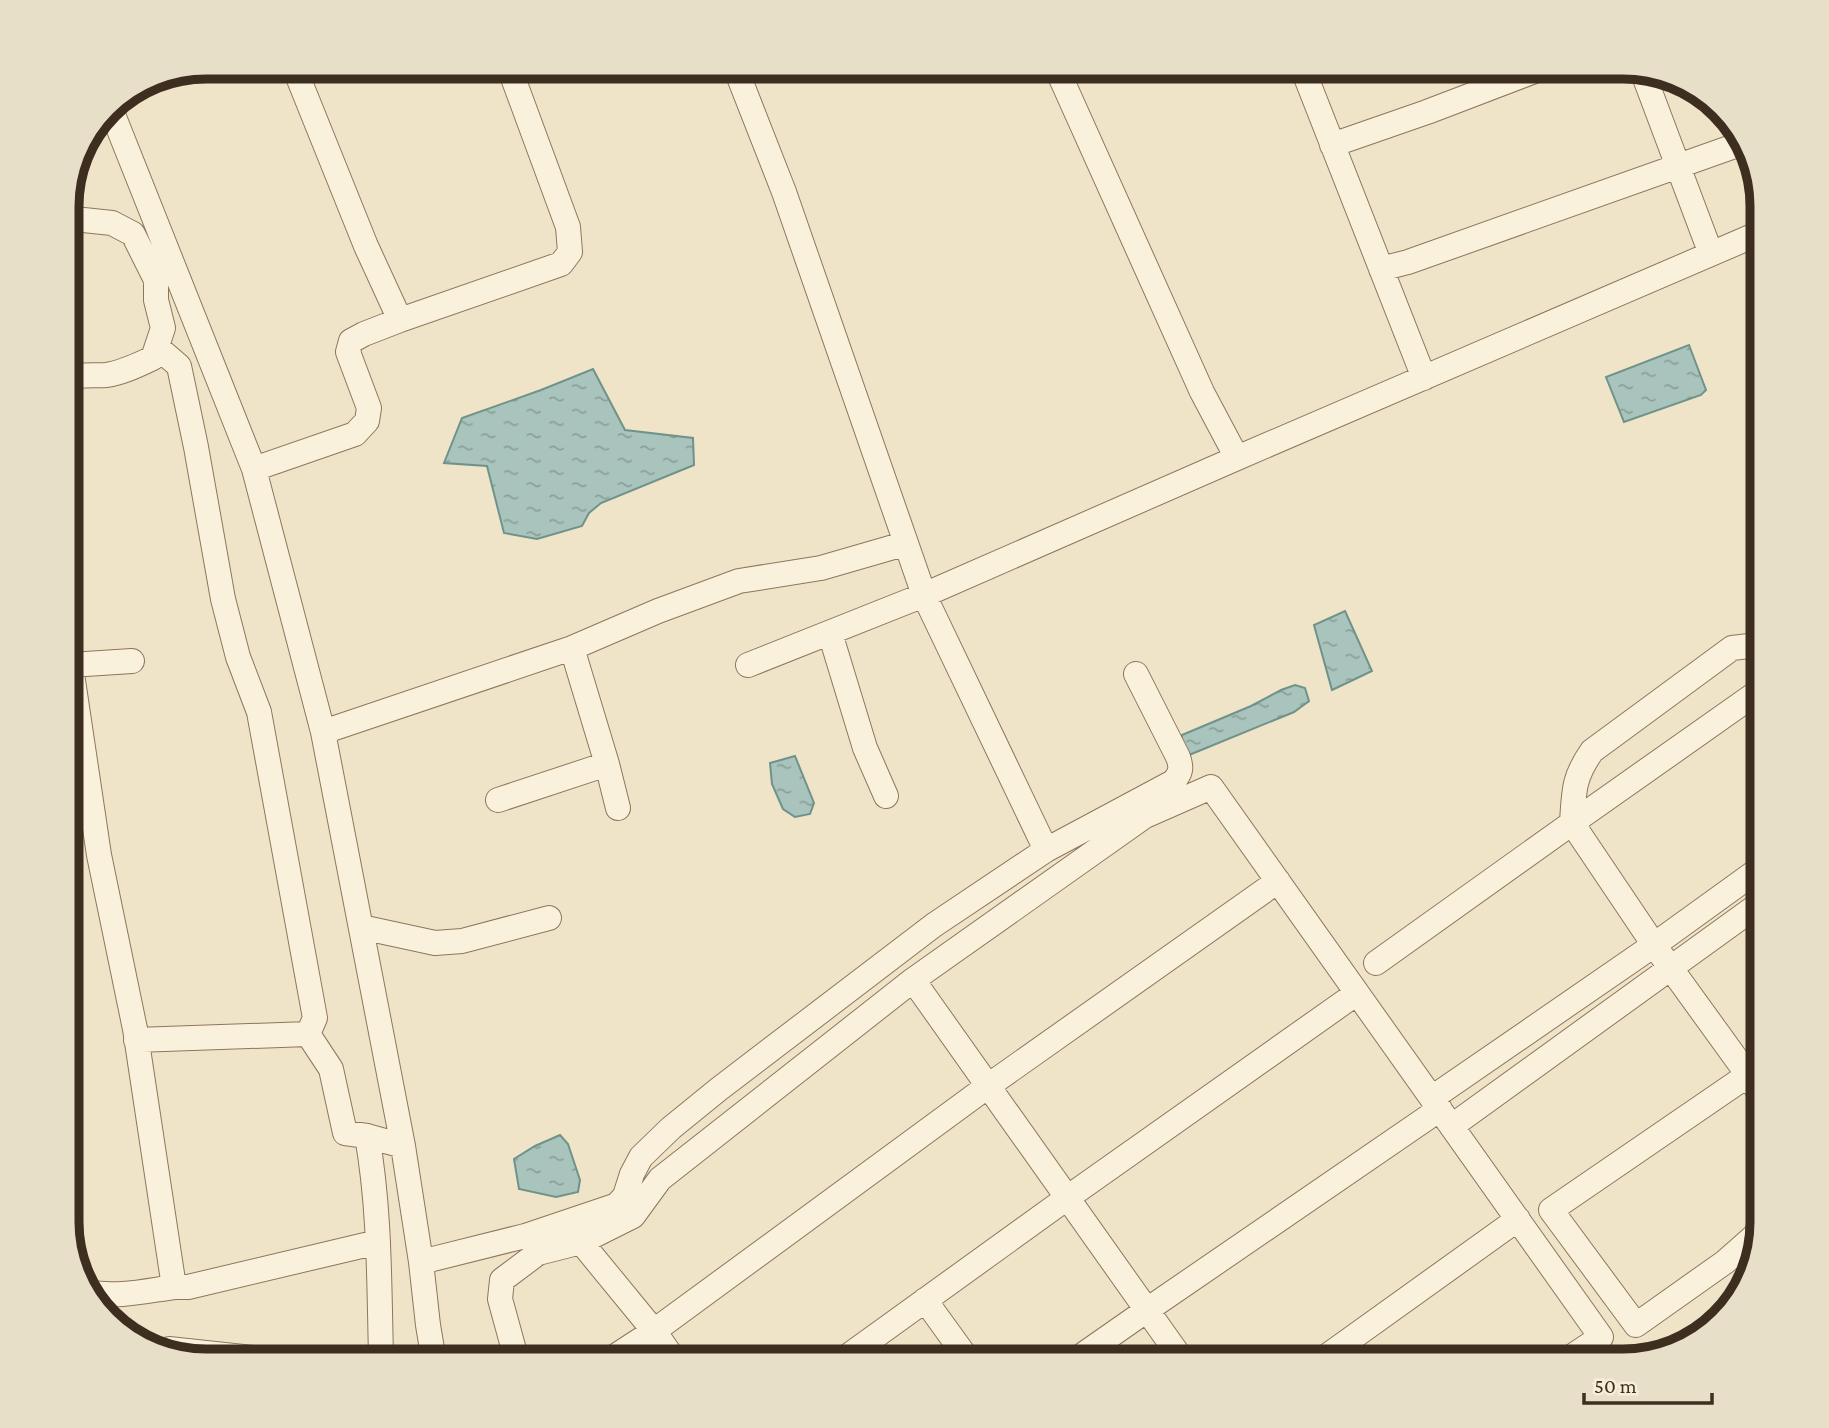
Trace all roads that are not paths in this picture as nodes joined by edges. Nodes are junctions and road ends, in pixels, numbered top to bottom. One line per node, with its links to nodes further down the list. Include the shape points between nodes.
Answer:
1 (299, 79): 16 (street)
2 (514, 79): 16 (street, via 568,227 570,252 561,264)
3 (739, 79): 22 (street, via 784,192)
4 (1062, 79): 20 (street, via 1196,380)
5 (1307, 79): 9 (street)
6 (1512, 79): 9 (street)
7 (1646, 81): 11 (street)
8 (114, 118): 21 (street)
9 (1332, 145): 15 (street)
10 (1735, 146): 11 (street)
11 (1679, 165): 14 (street); 15 (street)
12 (79, 220): 17 (street, via 112,223 133,234 156,280 163,328)
13 (1750, 237): 14 (street)
14 (1711, 254): 19 (street)
15 (1381, 269): 19 (street)
16 (400, 320): 21 (street, via 351,341 348,352 369,408 368,422 355,435)
17 (157, 347): 18 (street, via 153,358 135,367 107,375); 52 (street, via 179,366 223,599 259,712 316,1017)
18 (79, 376)
19 (1424, 378): 20 (street)
20 (1237, 458): 23 (street)
21 (254, 469): 33 (street)
22 (904, 541): 23 (street); 26 (street, via 821,568 739,581)
23 (924, 595): 24 (street); 41 (street)
24 (830, 632): 29 (street); 35 (street, via 865,748)
25 (1750, 646): 40 (street, via 1732,648 1592,751 1575,783)
26 (572, 648): 33 (street); 34 (street)
27 (132, 661): 28 (street)
28 (79, 665)
29 (748, 665)
30 (1136, 674): 41 (street, via 1178,757 1179,775)
31 (1750, 697): 40 (street)
32 (79, 726): 37 (street)
33 (323, 732): 46 (street)
34 (607, 764): 36 (street); 39 (street)
35 (886, 796)
36 (498, 800)
37 (91, 806): 38 (street); 53 (street)
38 (79, 808)
39 (618, 808)
40 (1572, 823): 47 (street); 48 (street)
41 (1046, 850): 65 (street, via 934,925 671,1128 641,1157 617,1205 525,1236)
42 (1750, 876): 47 (street)
43 (1278, 881): 50 (street, via 1211,786 1145,816); 51 (street); 56 (street)
44 (1750, 910): 49 (street)
45 (549, 918): 46 (street, via 435,943)
46 (361, 927): 59 (street)
47 (1654, 945): 49 (street); 57 (street)
48 (1376, 963)
49 (1670, 968): 54 (street); 57 (street)
50 (913, 980): 56 (street); 63 (street, via 660,1179 633,1216)
51 (1357, 993): 57 (street); 60 (street)
52 (308, 1034): 53 (street); 58 (street, via 331,1069 345,1133)
53 (136, 1040): 66 (street)
54 (1750, 1064)
55 (1750, 1073): 64 (street, via 1551,1210 1636,1325)
56 (988, 1086): 60 (street); 70 (street)
57 (1441, 1111): 61 (street); 69 (street)
58 (367, 1136): 59 (street); 62 (street)
59 (403, 1146): 65 (street)
60 (1067, 1198): 68 (street); 69 (street)
61 (1517, 1219): 80 (street); 81 (street, via 1601,1337)
62 (378, 1242): 66 (street); 71 (street)
63 (581, 1242): 70 (street); 73 (street, via 538,1253 502,1280 500,1299)
64 (1749, 1242)
65 (421, 1262): 72 (street)
66 (174, 1287): 67 (street)
67 (101, 1295)
68 (925, 1300): 76 (street); 77 (street)
69 (1147, 1310): 78 (street); 79 (street)
70 (654, 1331): 74 (street); 75 (street)
71 (382, 1349)
72 (432, 1349)
73 (513, 1349)
74 (627, 1349)
75 (666, 1349)
76 (859, 1349)
77 (960, 1349)
78 (1092, 1349)
79 (1174, 1349)
80 (1338, 1349)
81 (1583, 1349)

